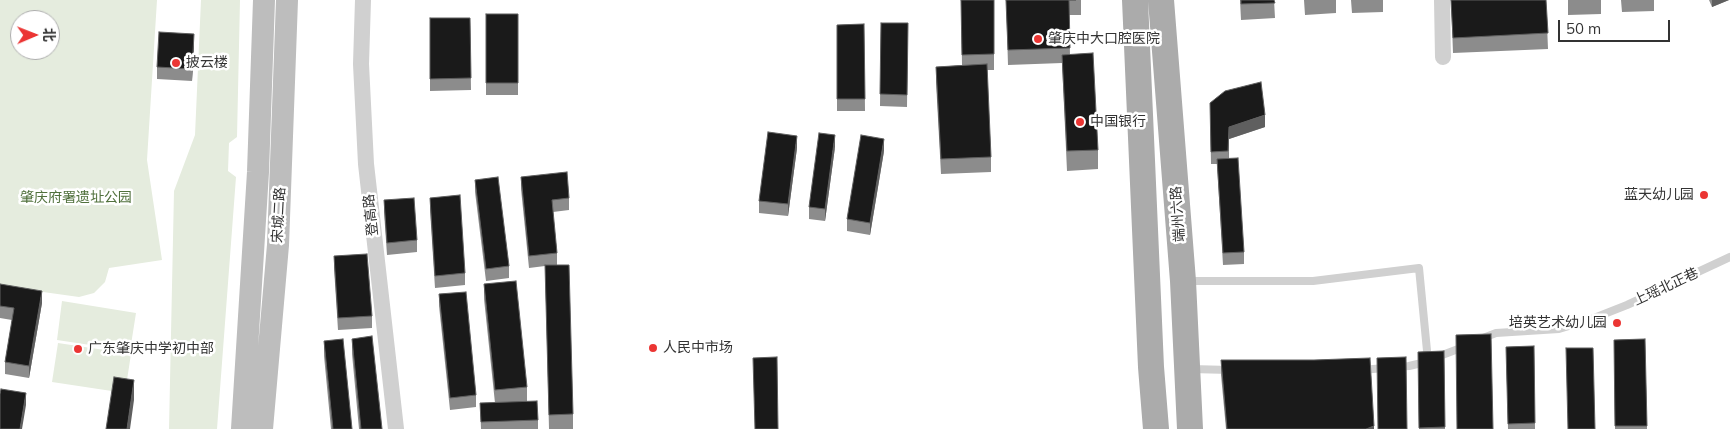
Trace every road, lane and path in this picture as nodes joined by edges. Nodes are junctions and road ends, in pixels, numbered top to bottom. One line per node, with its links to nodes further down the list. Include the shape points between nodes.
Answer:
1 (264, 0): 16 (main road, 宋城二路, via 257,192)
2 (287, 0): 17 (main road, 宋城二路, via 278,246)
3 (363, 0): 18 (street, 登高路, via 361,64 366,164)
4 (1135, 0): 19 (main road)
5 (1162, 0): 9 (main road, 端州六路)
6 (1442, 0): 7 (street)
7 (1443, 57)
8 (1730, 257): 10 (lane, 上瑶北正巷, via 1589,320 1559,329 1496,333)
9 (1183, 281): 12 (lane, via 1314,281 1419,268); 13 (main road, 端州六路)
10 (1479, 340)
11 (1471, 344): 12 (lane)
12 (1428, 361): 15 (lane, via 1408,366)
13 (1189, 369): 14 (lane); 20 (main road, 端州六路)
14 (1236, 370)
15 (1350, 370)
16 (242, 429)
17 (262, 429)
18 (396, 429)
19 (1156, 429)
20 (1190, 429)

